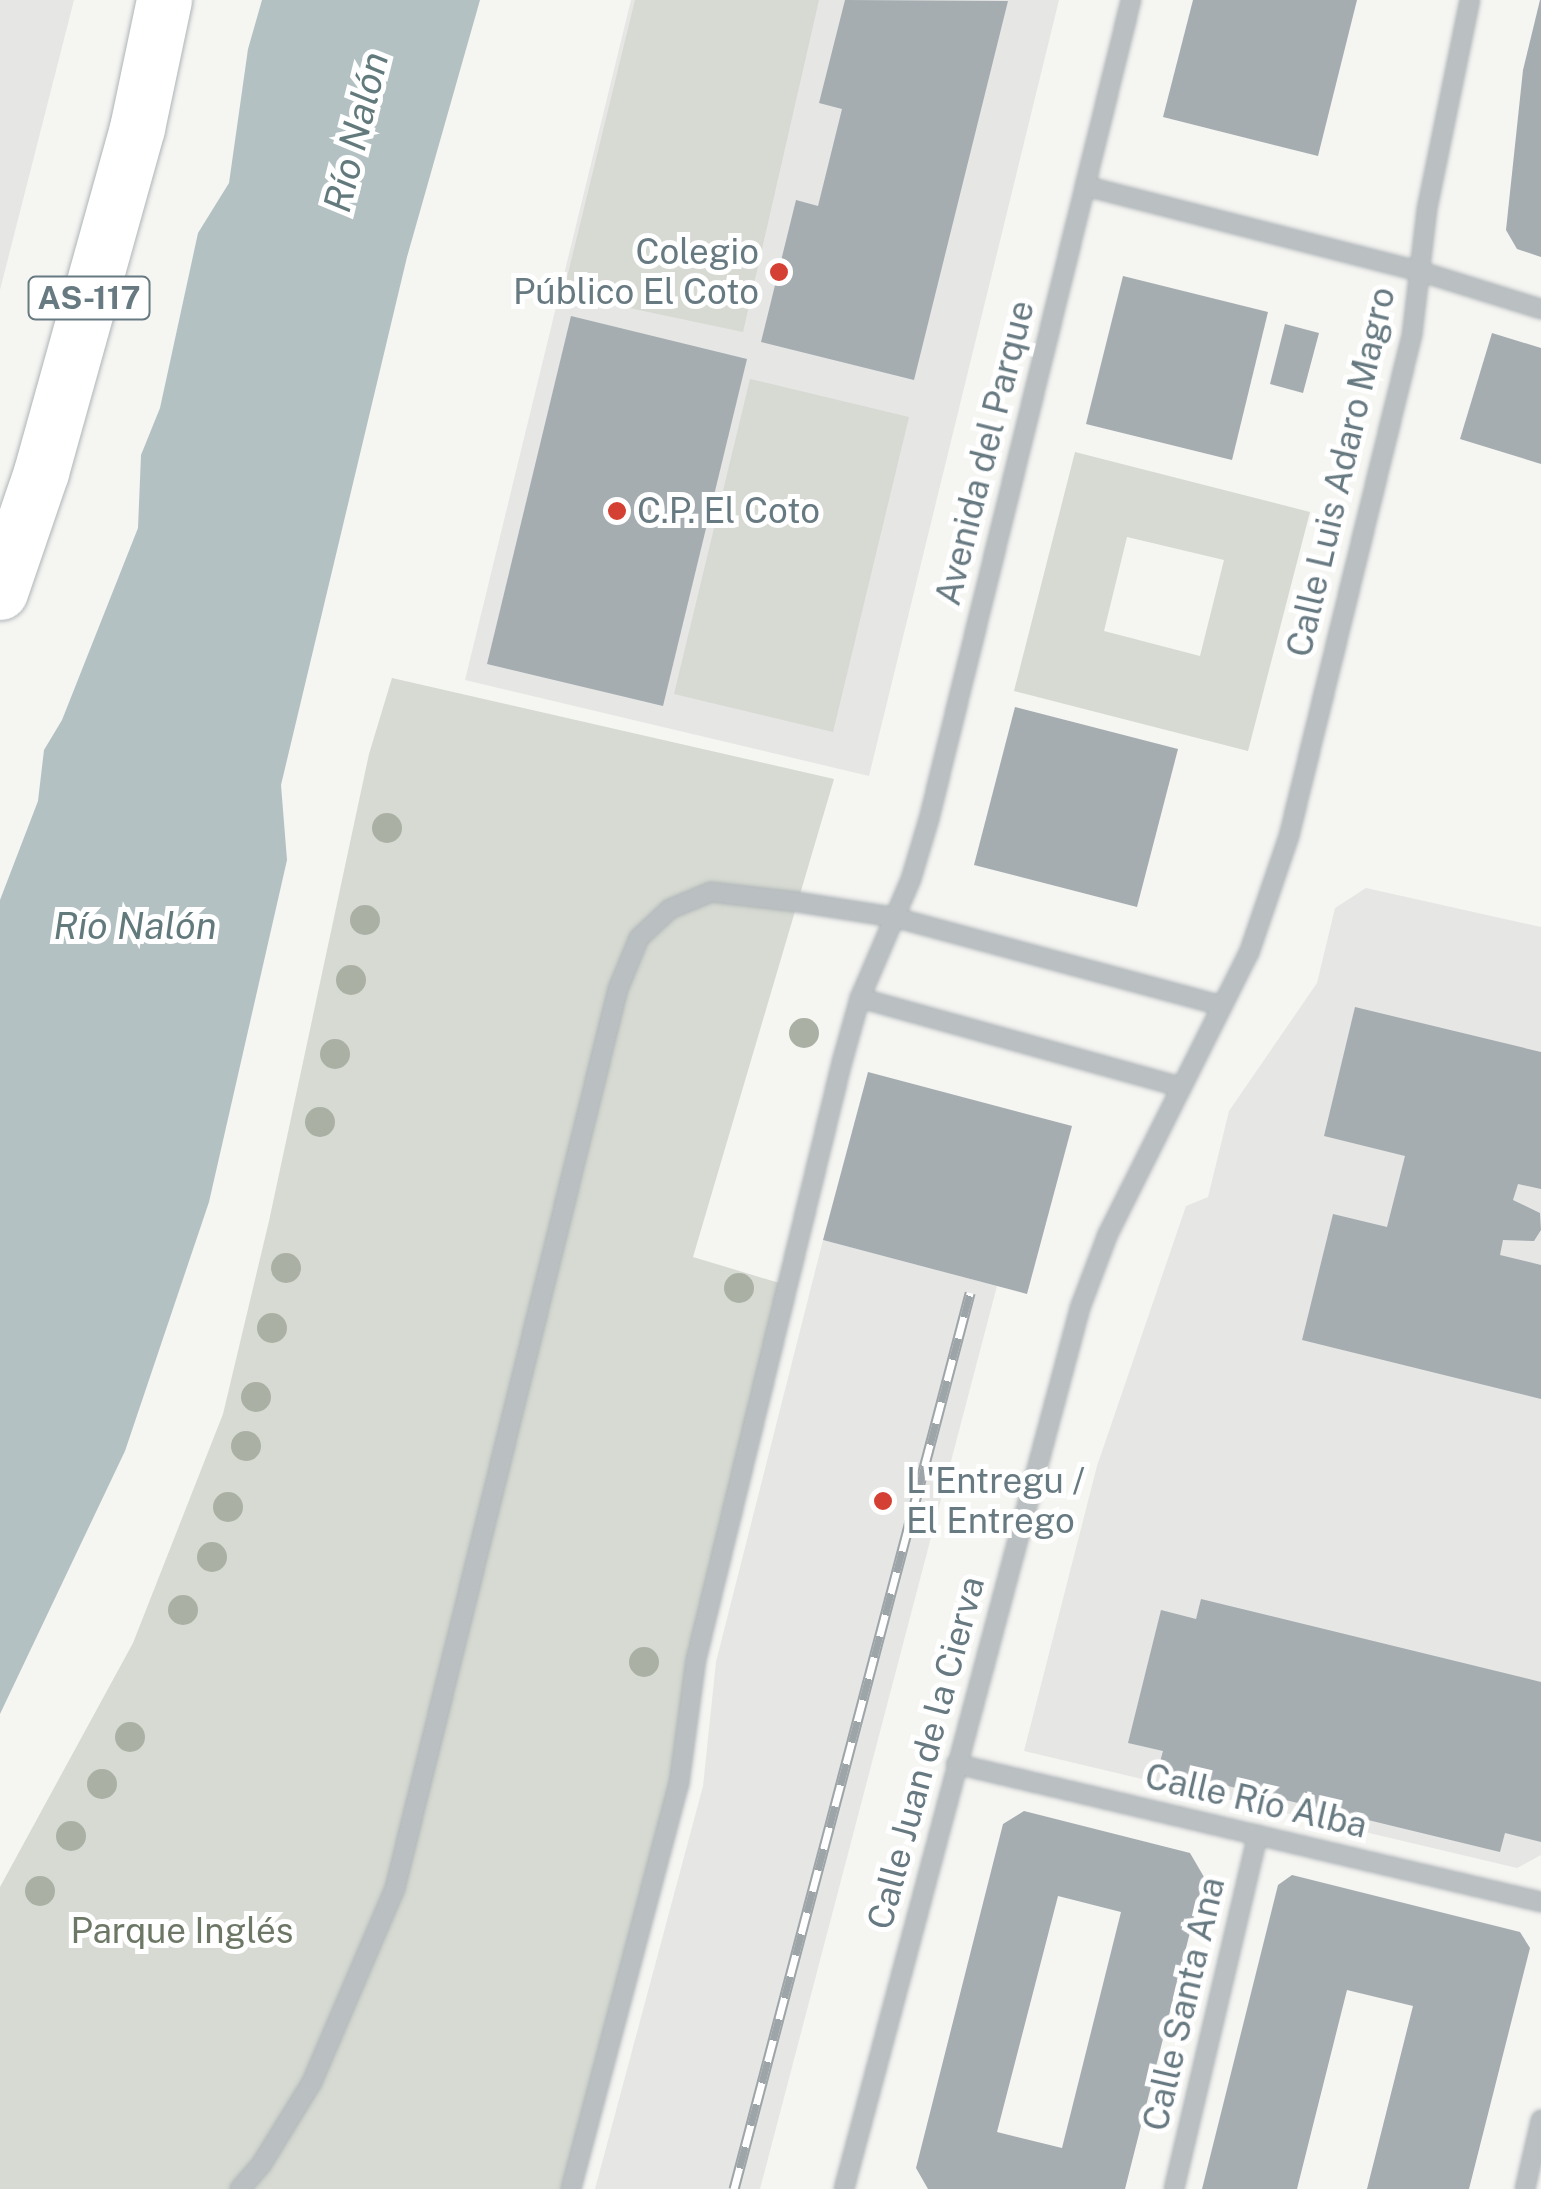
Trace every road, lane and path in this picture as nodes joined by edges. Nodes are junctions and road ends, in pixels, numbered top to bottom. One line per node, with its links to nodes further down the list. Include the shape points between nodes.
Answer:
1 (164, 0): 7 (main road, AS-117, via 126,166 41,472)
2 (1131, 0): 4 (street, Avenida del Parque)
3 (1470, 0): 5 (street, Calle Luis Adaro Magro)
4 (1085, 186): 5 (street); 8 (street, Avenida del Parque, via 929,819)
5 (1419, 271): 6 (street); 9 (street, Calle Luis Adaro Magro, via 1412,336 1361,550 1289,836)
6 (1541, 309)
7 (0, 592)
8 (893, 918): 10 (street, Avenida del Parque); 11 (street); 18 (street, via 711,892 670,909 639,938 618,989 395,1888 312,2082)
9 (1249, 953): 11 (street, Calle Juan de la Cierva)
10 (860, 998): 12 (street); 19 (street, Avenida del Parque, via 700,1642 679,1784)
11 (1222, 1006): 12 (street, Calle Juan de la Cierva)
12 (1182, 1086): 13 (street, Calle Juan de la Cierva, via 1108,1234 1080,1308)
13 (956, 1764): 14 (street, Calle Río Alba); 20 (street, Calle Juan de la Cierva)
14 (1258, 1835): 15 (street, Calle Río Alba); 21 (street, Calle Santa Ana)
15 (1541, 1902)
16 (1541, 2120): 17 (street)
17 (1536, 2162): 22 (street)
18 (240, 2189)
19 (570, 2189)
20 (844, 2189)
21 (1174, 2189)
22 (1525, 2189)

